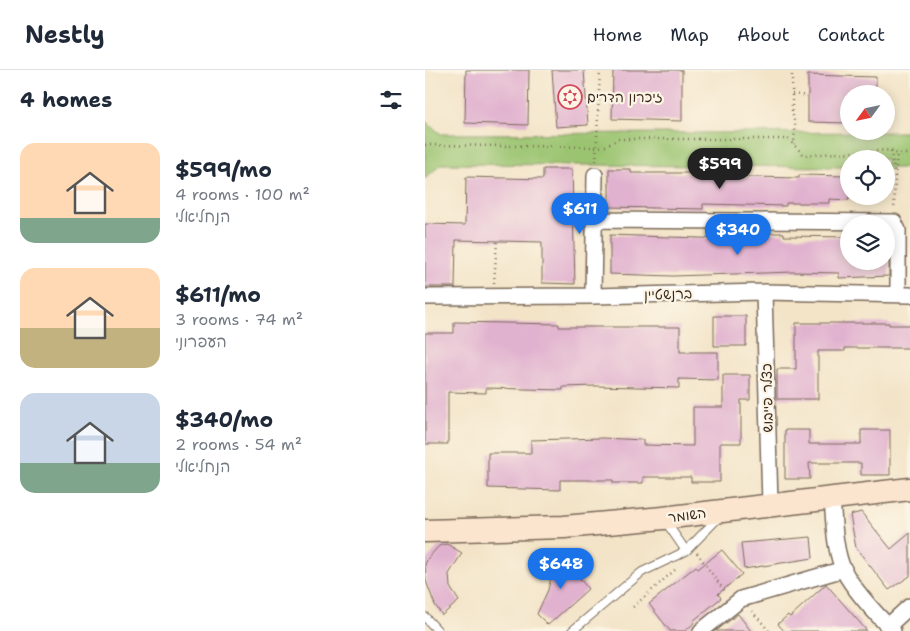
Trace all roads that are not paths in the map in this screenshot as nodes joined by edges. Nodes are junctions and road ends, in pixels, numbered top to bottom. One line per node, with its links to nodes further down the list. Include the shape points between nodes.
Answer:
1 (595, 175): 2 (street)
2 (595, 220): 4 (street, via 894,222 898,230); 5 (street)
3 (764, 292): 4 (street, ברנשטיין); 5 (street, ברנשטיין); 9 (street, כצלר פייבוש)
4 (904, 294)
5 (593, 296): 6 (street, ברנשטיין)
6 (425, 297)
7 (910, 489): 8 (street, השומר)
8 (832, 498): 9 (street, השומר); 16 (street, via 836,541)
9 (769, 504): 10 (street, השומר)
10 (726, 509): 11 (street, השומר); 15 (lane)
11 (663, 518): 13 (street, השומר, via 564,527); 15 (lane)
12 (425, 524): 13 (street, השומר)
13 (463, 528): 14 (street, השומר)
14 (425, 531)
15 (686, 551): 21 (lane, via 641,572)
16 (844, 569): 19 (street, via 851,583); 22 (street, via 738,602)
17 (910, 606): 19 (street)
18 (425, 616): 20 (lane)
19 (890, 628)
20 (438, 631)
21 (572, 631)
22 (701, 631)

